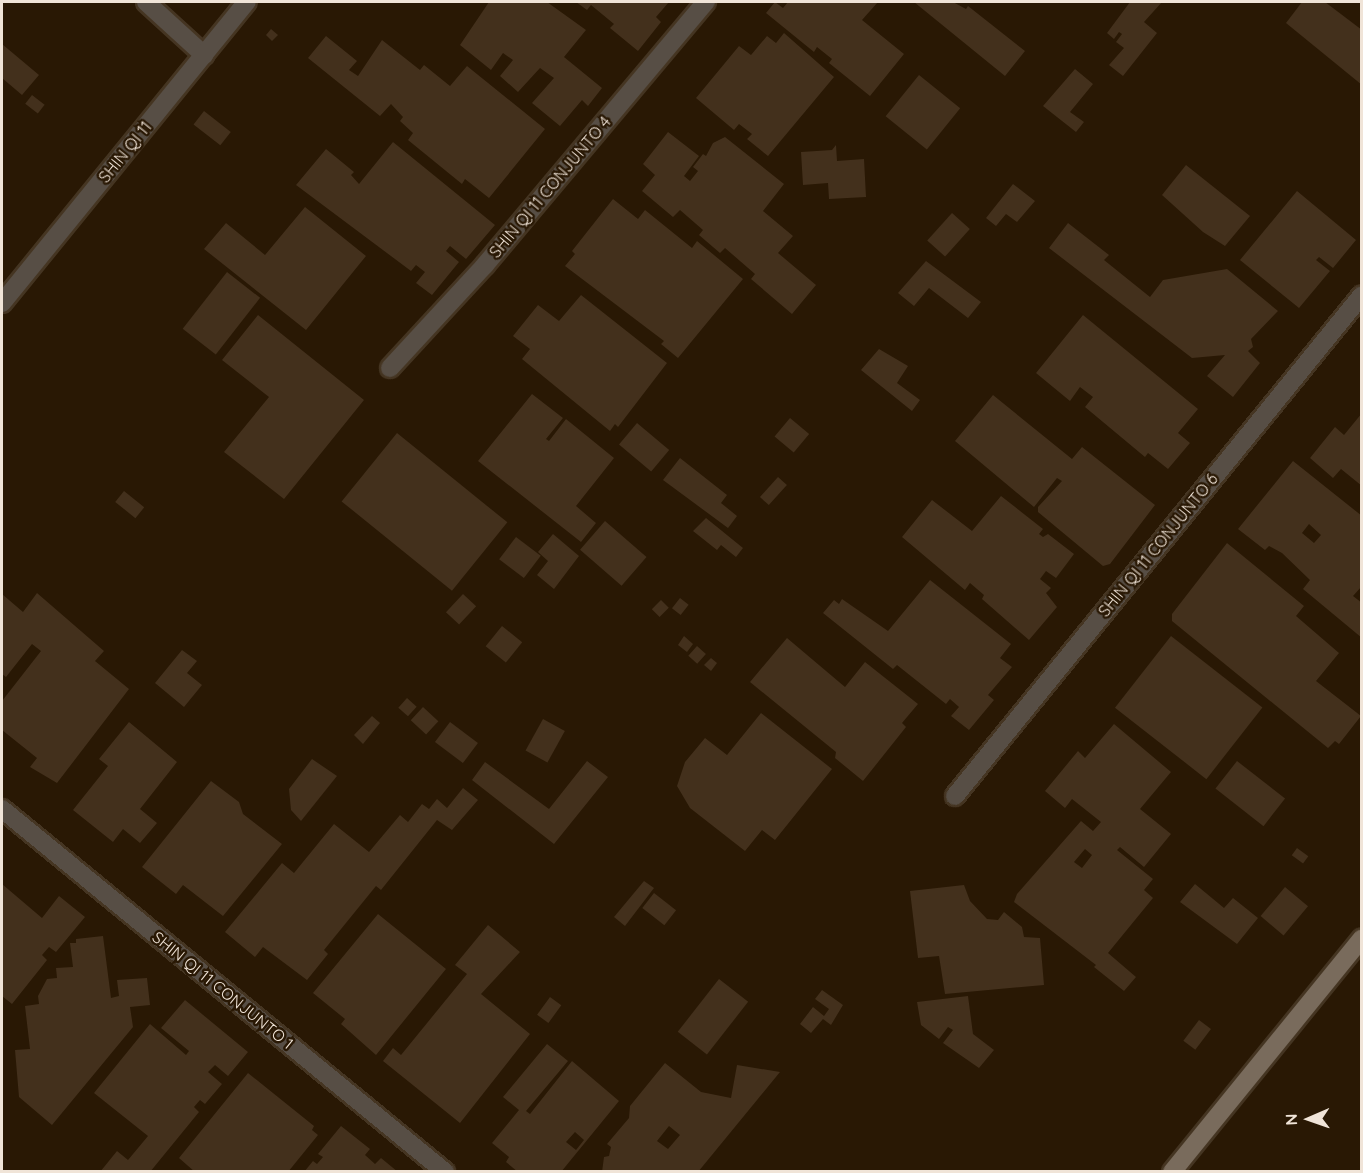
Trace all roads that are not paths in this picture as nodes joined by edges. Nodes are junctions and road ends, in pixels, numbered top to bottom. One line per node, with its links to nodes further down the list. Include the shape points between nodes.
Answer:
1 (146, 2): 4 (street)
2 (247, 2): 4 (street, SHIN QI 11)
3 (706, 2): 7 (street, SHIN QI 11 CONJUNTO 4, via 485,265)
4 (204, 55): 6 (street, SHIN QI 11)
5 (1362, 295): 8 (street, SHIN QI 11 CONJUNTO 6)
6 (2, 303)
7 (390, 368)
8 (956, 796)
9 (2, 808): 11 (street, SHIN QI 11 CONJUNTO 1)
10 (1362, 938): 12 (main road)
11 (445, 1172)
12 (1172, 1172)

